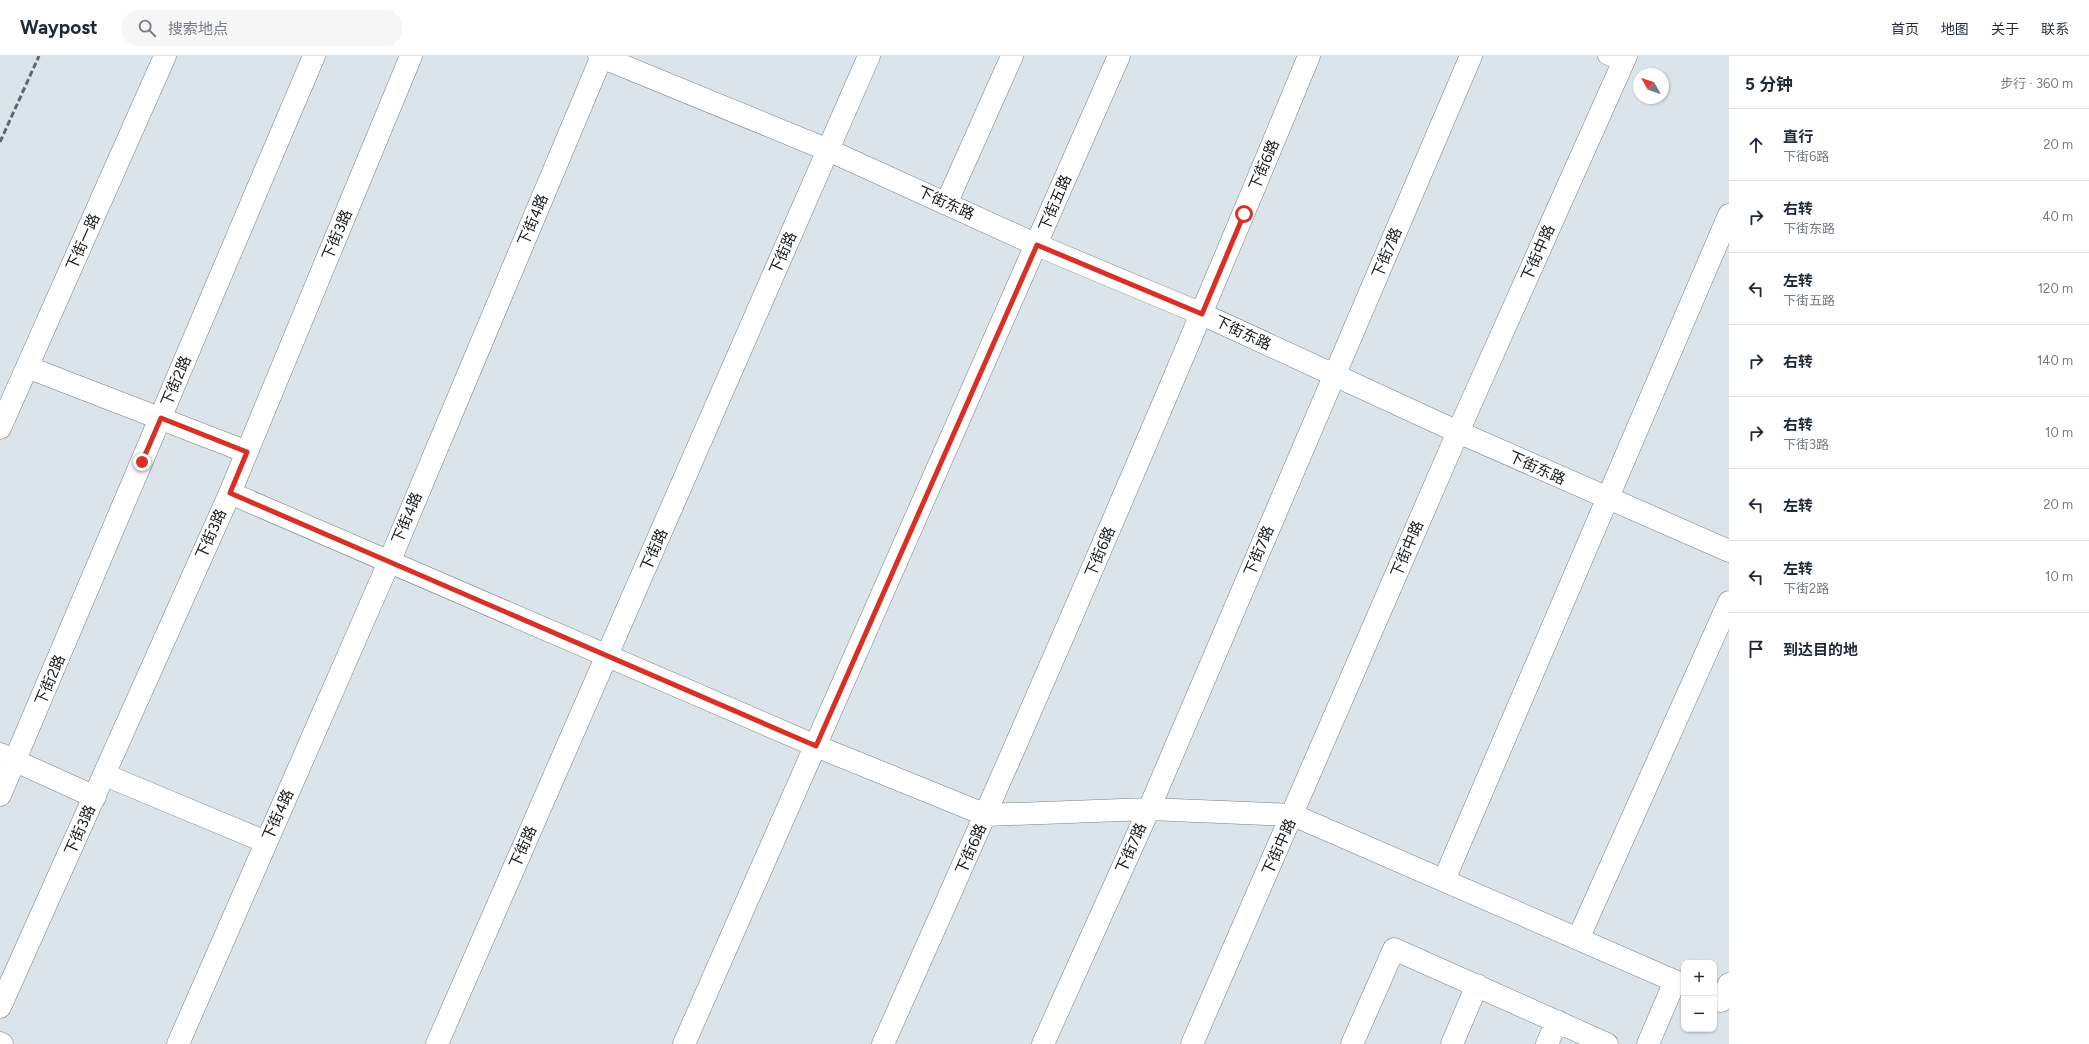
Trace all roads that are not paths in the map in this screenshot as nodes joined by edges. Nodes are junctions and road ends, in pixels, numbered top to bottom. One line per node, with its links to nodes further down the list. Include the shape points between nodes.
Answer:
1 (165, 56): 16 (street, 下街一路)
2 (314, 56): 18 (street, 下街2路)
3 (411, 56): 21 (street, 下街3路)
4 (601, 56): 11 (street, 下街东路); 25 (street, 下街4路)
5 (869, 56): 11 (street, 下街路)
6 (1012, 56): 12 (street)
7 (1119, 56): 14 (street, 下街五路)
8 (1309, 56): 15 (street, 下街6路)
9 (1471, 56): 17 (street, 下街7路)
10 (1618, 58): 20 (street, 下街中路)
11 (828, 150): 12 (street, 下街东路); 27 (street, 下街路)
12 (946, 204): 14 (street, 下街东路)
13 (1729, 215): 23 (street)
14 (1037, 245): 15 (street, 下街东路); 28 (street, 下街五路)
15 (1202, 314): 17 (street, 下街东路); 34 (street, 下街6路)
16 (27, 367): 18 (street); 19 (street, 下街一路)
17 (1334, 375): 20 (street, 下街东路); 33 (street, 下街7路)
18 (161, 418): 21 (street); 29 (street, 下街2路)
19 (0, 428)
20 (1458, 432): 23 (street, 下街东路); 35 (street, 下街中路)
21 (247, 452): 22 (street, 下街3路)
22 (230, 493): 25 (street); 30 (street, 下街3路)
23 (1606, 498): 24 (street, 下街东路); 37 (street)
24 (1729, 551)
25 (390, 560): 27 (street); 36 (street, 下街4路)
26 (1729, 602): 38 (street)
27 (608, 656): 28 (street); 44 (street, 下街路)
28 (816, 746): 34 (street); 45 (street, 下街五路)
29 (8, 757): 31 (street, 下街2路); 32 (street)
30 (105, 775): 32 (street, 下街3路); 36 (street)
31 (0, 795)
32 (95, 797): 41 (street, 下街3路)
33 (1148, 809): 34 (street); 35 (street); 47 (street, 下街7路)
34 (986, 815): 46 (street, 下街6路)
35 (1293, 815): 37 (street); 48 (street, 下街中路)
36 (266, 842): 43 (street, 下街4路)
37 (1444, 880): 38 (street)
38 (1578, 939): 39 (street)
39 (1680, 983): 53 (street)
40 (1478, 985): 42 (street); 49 (street, via 1394,948); 50 (street)
41 (0, 1007)
42 (1557, 1020): 51 (street); 52 (street)
43 (178, 1044)
44 (437, 1044)
45 (684, 1044)
46 (883, 1044)
47 (1042, 1044)
48 (1192, 1044)
49 (1352, 1044)
50 (1452, 1044)
51 (1547, 1044)
52 (1607, 1044)
53 (1648, 1044)

